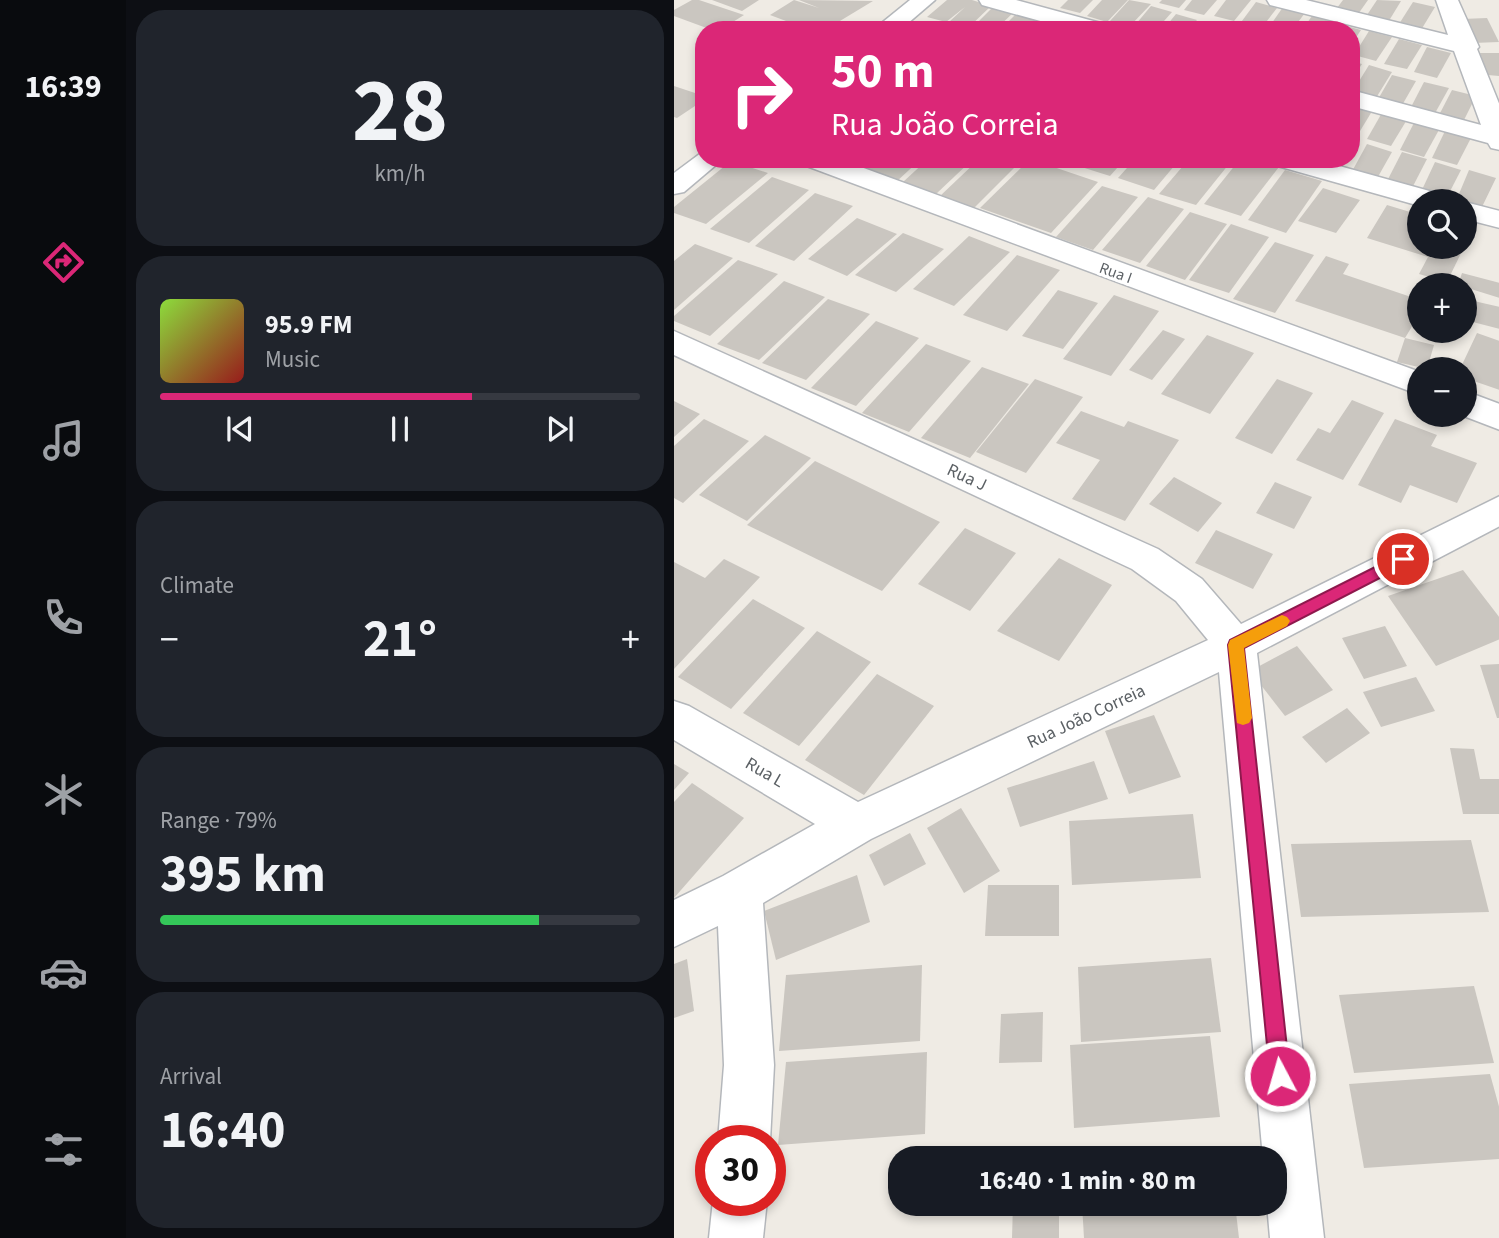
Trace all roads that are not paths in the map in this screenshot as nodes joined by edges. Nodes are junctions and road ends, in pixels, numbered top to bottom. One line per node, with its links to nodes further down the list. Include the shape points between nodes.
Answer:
1 (924, 0): 5 (street)
2 (990, 0): 6 (street)
3 (1278, 0): 7 (street)
4 (1447, 0): 7 (street)
5 (897, 21)
6 (1067, 21)
7 (1467, 47): 9 (street)
8 (1360, 101): 9 (street)
9 (1499, 140)
10 (698, 168): 13 (street)
11 (837, 168): 18 (street, Rua I)
12 (1315, 168): 14 (street)
13 (674, 186)
14 (1407, 193)
15 (1477, 214): 16 (street)
16 (1499, 220)
17 (674, 342): 22 (street, Rua J, via 1145,559 1189,590)
18 (1407, 379)
19 (1477, 408): 20 (street)
20 (1499, 418)
21 (1499, 509): 22 (street, Rua João Correia)
22 (1236, 645): 24 (street, Rua João Correia); 30 (street)
23 (674, 719): 24 (street, Rua L)
24 (856, 824): 25 (street, Rua João Correia)
25 (739, 892): 26 (street, Rua João Correia); 27 (street, via 749,1065)
26 (674, 924)
27 (745, 1125)
28 (738, 1216): 29 (street)
29 (736, 1238)
30 (1297, 1238)

